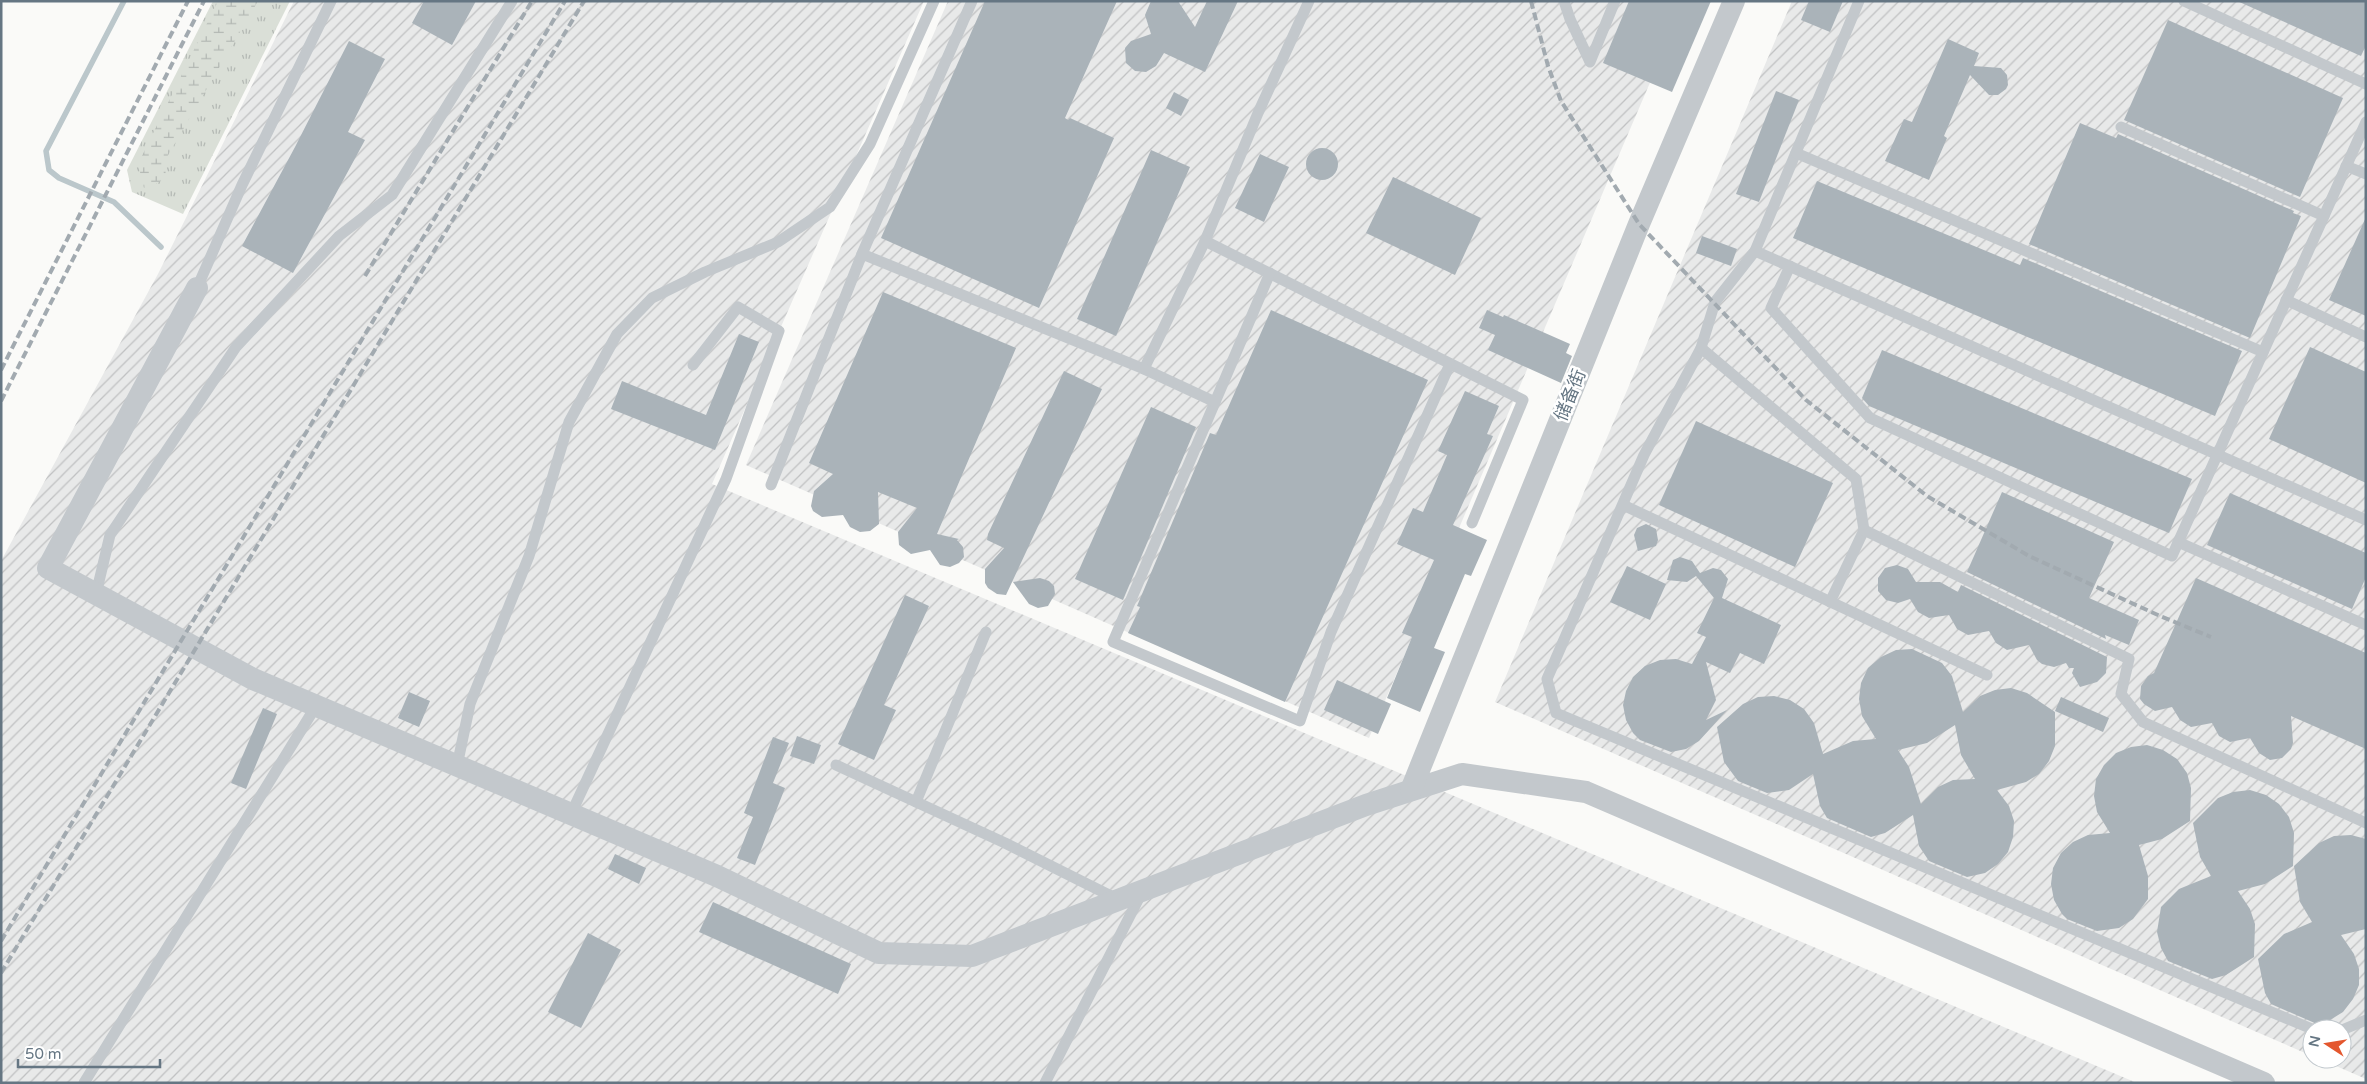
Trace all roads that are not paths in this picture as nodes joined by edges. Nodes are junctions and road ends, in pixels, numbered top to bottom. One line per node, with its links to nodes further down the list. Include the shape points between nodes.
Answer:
1 (331, 1): 23 (lane, via 242,185)
2 (512, 1): 39 (lane, via 392,195 339,236 236,346 110,535)
3 (934, 1): 46 (lane, via 870,144 830,207 778,242 652,298 616,334 569,422 530,556 470,704)
4 (972, 1): 20 (lane)
5 (1309, 1): 18 (lane)
6 (1564, 1): 7 (lane, via 1590,62)
7 (1615, 1)
8 (1734, 1): 47 (street, 储备街, via 1639,224)
9 (1859, 1): 14 (lane)
10 (2184, 1): 11 (lane)
11 (2366, 84)
12 (2366, 122): 15 (lane)
13 (2121, 127): 17 (lane)
14 (1796, 153): 19 (lane); 27 (lane)
15 (2346, 166): 16 (lane); 17 (lane)
16 (2366, 174)
17 (2324, 216): 24 (lane)
18 (1205, 241): 22 (lane); 30 (lane)
19 (1756, 251): 21 (lane); 26 (lane, via 1715,302)
20 (862, 254): 30 (lane); 33 (lane)
21 (1790, 266): 32 (lane); 38 (lane, via 1771,308 1870,418 2172,556)
22 (1270, 273): 28 (lane); 31 (lane)
23 (197, 288): 39 (street, via 48,568)
24 (2286, 300): 25 (lane); 27 (lane)
25 (2366, 337)
26 (1701, 348): 34 (lane, via 1644,455); 37 (lane, via 1856,480)
27 (2263, 352): 32 (lane)
28 (1450, 364): 31 (lane, via 1332,632 1300,720 1113,642); 36 (lane, via 1523,400)
29 (693, 365): 49 (lane, via 738,307 779,331 726,479)
30 (1144, 369): 31 (lane)
31 (1215, 402)
32 (2217, 454): 35 (lane); 38 (lane)
33 (771, 485)
34 (1623, 505): 40 (lane); 54 (lane, via 1547,679 1556,714)
35 (2366, 520)
36 (1472, 523)
37 (1864, 530): 40 (lane); 50 (lane, via 2129,659 2121,694 2143,722)
38 (2178, 542): 41 (lane)
39 (96, 594): 44 (street, via 252,679)
40 (1830, 602): 43 (lane)
41 (2366, 625)
42 (986, 632): 48 (lane)
43 (1987, 675)
44 (316, 706): 46 (street); 56 (lane)
45 (836, 765): 48 (lane)
46 (457, 766): 49 (street)
47 (1411, 790): 51 (street); 58 (street, via 1462,774 1586,792)
48 (916, 802): 52 (lane)
49 (571, 814): 52 (street, via 717,876 879,953 972,956)
50 (2366, 823)
51 (1143, 891): 52 (street); 57 (lane)
52 (1118, 900)
53 (2366, 1020): 55 (lane)
54 (2302, 1025)
55 (2352, 1026)
56 (84, 1083)
57 (1045, 1083)
58 (2264, 1083)

